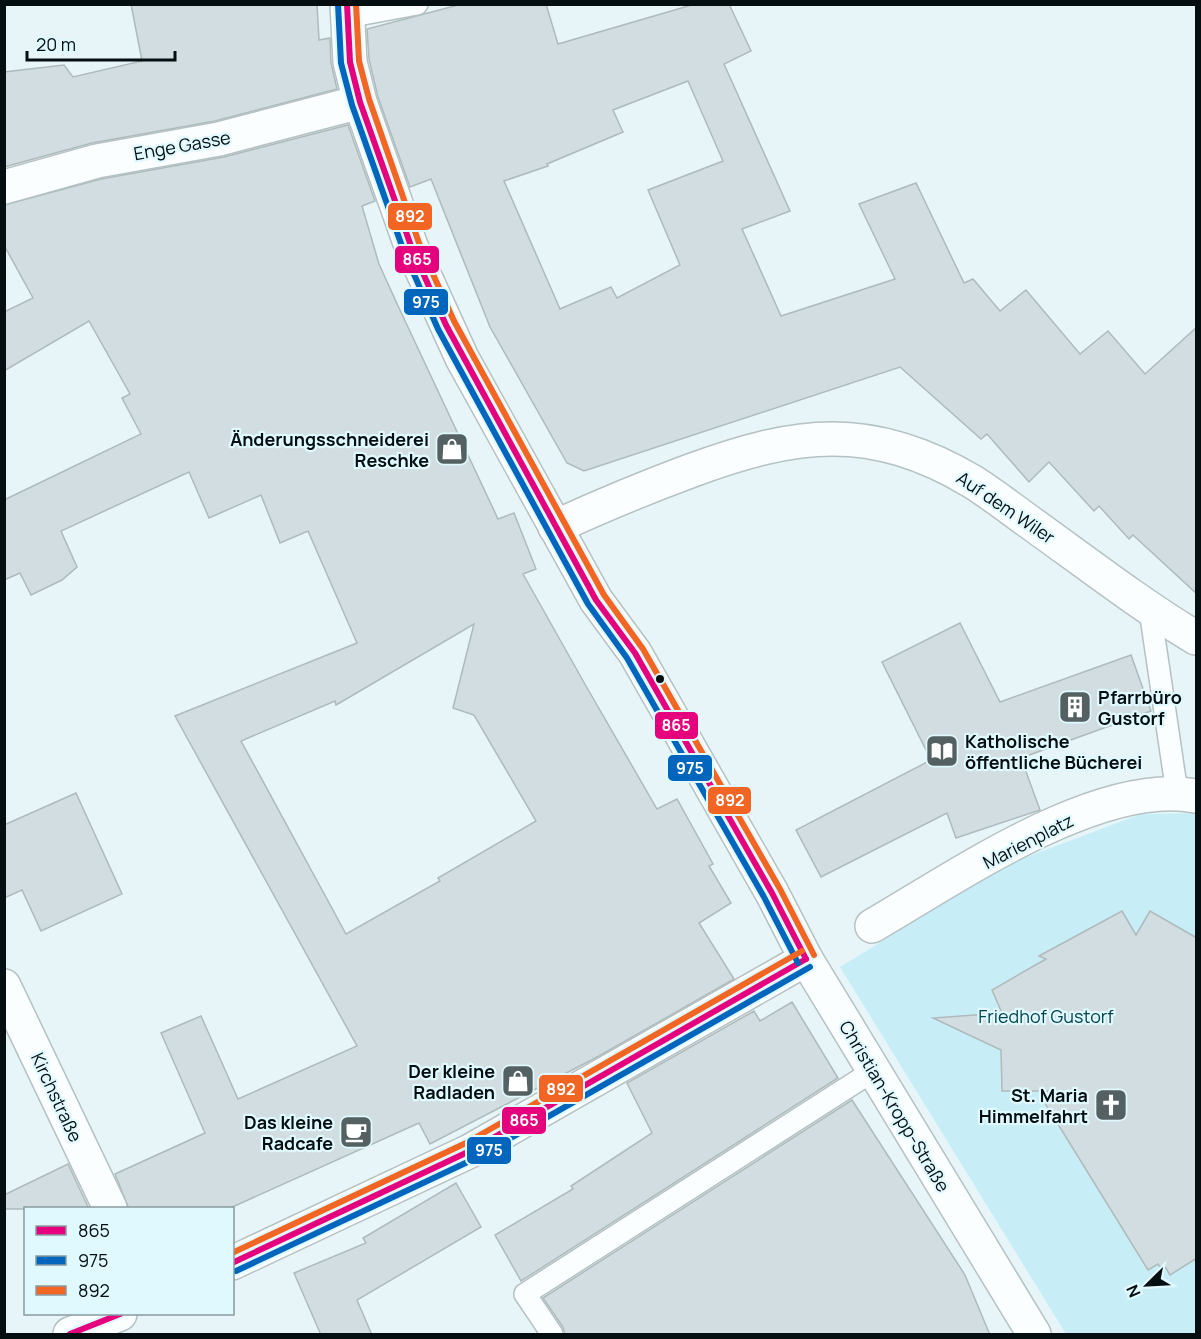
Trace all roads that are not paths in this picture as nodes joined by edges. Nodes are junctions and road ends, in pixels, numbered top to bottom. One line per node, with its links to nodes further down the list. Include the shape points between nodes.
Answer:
1 (417, 4): 2 (lane)
2 (347, 11): 3 (street, Christian-Kropp-Straße, via 350,62)
3 (360, 102): 4 (street, Enge Gasse, via 219,139 97,161); 5 (street, Christian-Kropp-Straße, via 411,246 446,325)
4 (4, 187)
5 (555, 527): 6 (street, Auf dem Wiler, via 753,448 799,440 839,439 915,454 974,483); 10 (street, Christian-Kropp-Straße, via 596,600 635,652)
6 (1150, 610): 7 (street, Auf dem Wiler); 8 (lane)
7 (1197, 638)
8 (1187, 795): 9 (street, Marienplatz, via 1119,801 1062,822 1021,841)
9 (872, 926)
10 (806, 959): 12 (street, Christian-Kropp-Straße); 14 (street, via 470,1151)
11 (4, 986): 13 (street, Kirchstraße)
12 (873, 1071): 17 (lane, via 525,1294); 18 (street, Christian-Kropp-Straße)
13 (109, 1207)
14 (234, 1262)
15 (118, 1315): 16 (street)
16 (70, 1335)
17 (552, 1335)
18 (1034, 1335)

